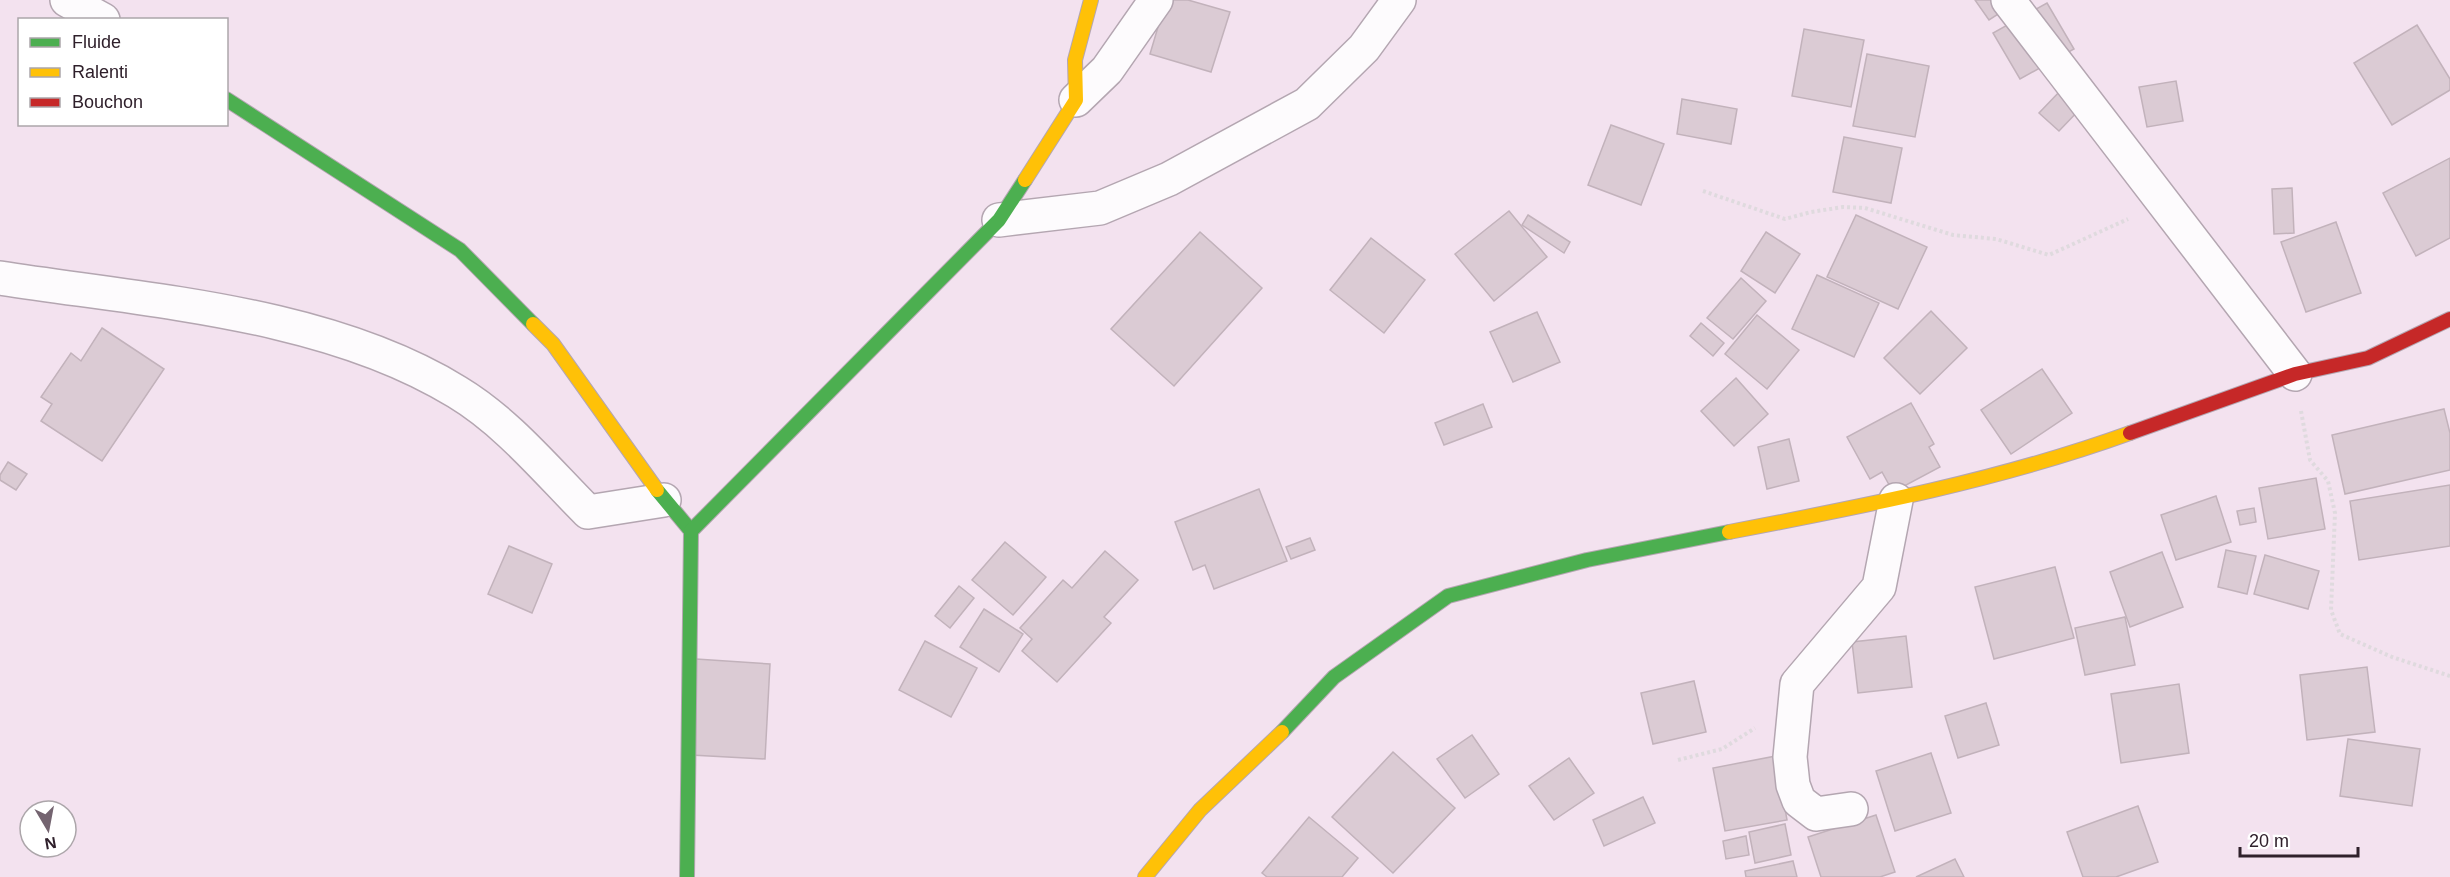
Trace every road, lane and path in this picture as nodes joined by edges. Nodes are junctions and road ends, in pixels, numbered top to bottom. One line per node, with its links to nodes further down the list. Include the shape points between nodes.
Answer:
1 (67, 0): 6 (street)
2 (1092, 0): 8 (street, via 1075,60)
3 (1156, 0): 8 (street, via 1107,70)
4 (1399, 0): 11 (street, via 1364,48 1307,104 1169,179 1100,208)
5 (2008, 0): 10 (street)
6 (99, 18)
7 (228, 100): 15 (street, via 460,250 553,344)
8 (1076, 100): 11 (street)
9 (1703, 191): 10 (path, via 1785,219 1811,212 1865,208 1953,235 1996,239 2049,255)
10 (2164, 202): 14 (street)
11 (999, 220): 17 (street)
12 (0, 278): 15 (street, via 193,306 319,333 392,360 458,392 506,429 588,512)
13 (2450, 319): 14 (street, via 2368,358)
14 (2295, 374): 16 (street, via 2069,455); 18 (path, via 2310,460 2328,481 2335,513 2331,610 2340,634)
15 (664, 500): 17 (street)
16 (1896, 500): 19 (street, via 1879,587); 23 (street, via 1587,560 1448,596 1334,677 1265,750 1200,810)
17 (691, 531): 22 (street)
18 (2450, 676)
19 (1797, 684): 20 (path, via 1771,716 1722,750); 21 (street, via 1790,757 1799,801 1816,814)
20 (1678, 760)
21 (1851, 809)
22 (687, 877)
23 (1145, 877)

